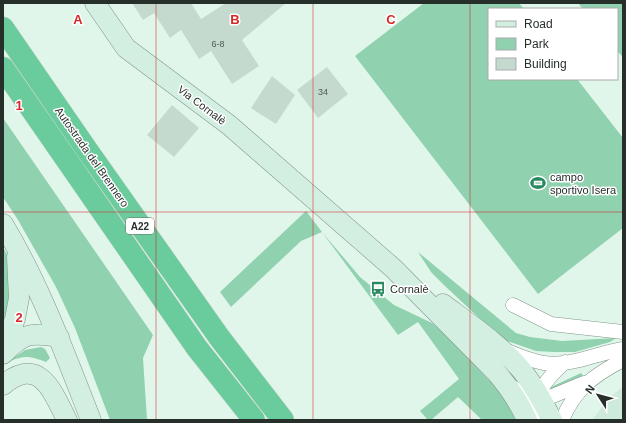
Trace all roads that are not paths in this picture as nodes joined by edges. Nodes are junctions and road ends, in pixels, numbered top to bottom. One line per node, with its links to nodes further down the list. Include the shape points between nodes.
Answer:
1 (94, 3): 6 (street, Via Cornalè, via 126,48 229,125)
2 (3, 28): 22 (highway, Autostrada del Brennero / A22, via 218,337)
3 (3, 68): 21 (highway, Autostrada del Brennero / A22, via 197,348)
4 (3, 224): 5 (street)
5 (16, 245): 9 (street); 12 (street, via 20,298)
6 (393, 268): 10 (street); 17 (street)
7 (513, 305): 8 (street, via 551,324)
8 (623, 332)
9 (59, 337): 12 (street, via 27,335); 20 (street)
10 (498, 346): 14 (street, via 544,363); 18 (street, via 523,372)
11 (623, 349): 14 (street)
12 (3, 353)
13 (623, 360): 15 (street)
14 (565, 362): 18 (street, via 547,379)
15 (589, 382): 18 (street, via 550,397); 26 (street, via 568,406)
16 (3, 385): 19 (street, via 17,375 34,374 44,380)
17 (508, 385): 18 (street, via 523,393); 23 (street)
18 (539, 396): 24 (street, via 533,407); 25 (street)
19 (67, 420)
20 (91, 420)
21 (254, 420)
22 (283, 420)
23 (527, 420)
24 (532, 420)
25 (552, 420)
26 (562, 420)

